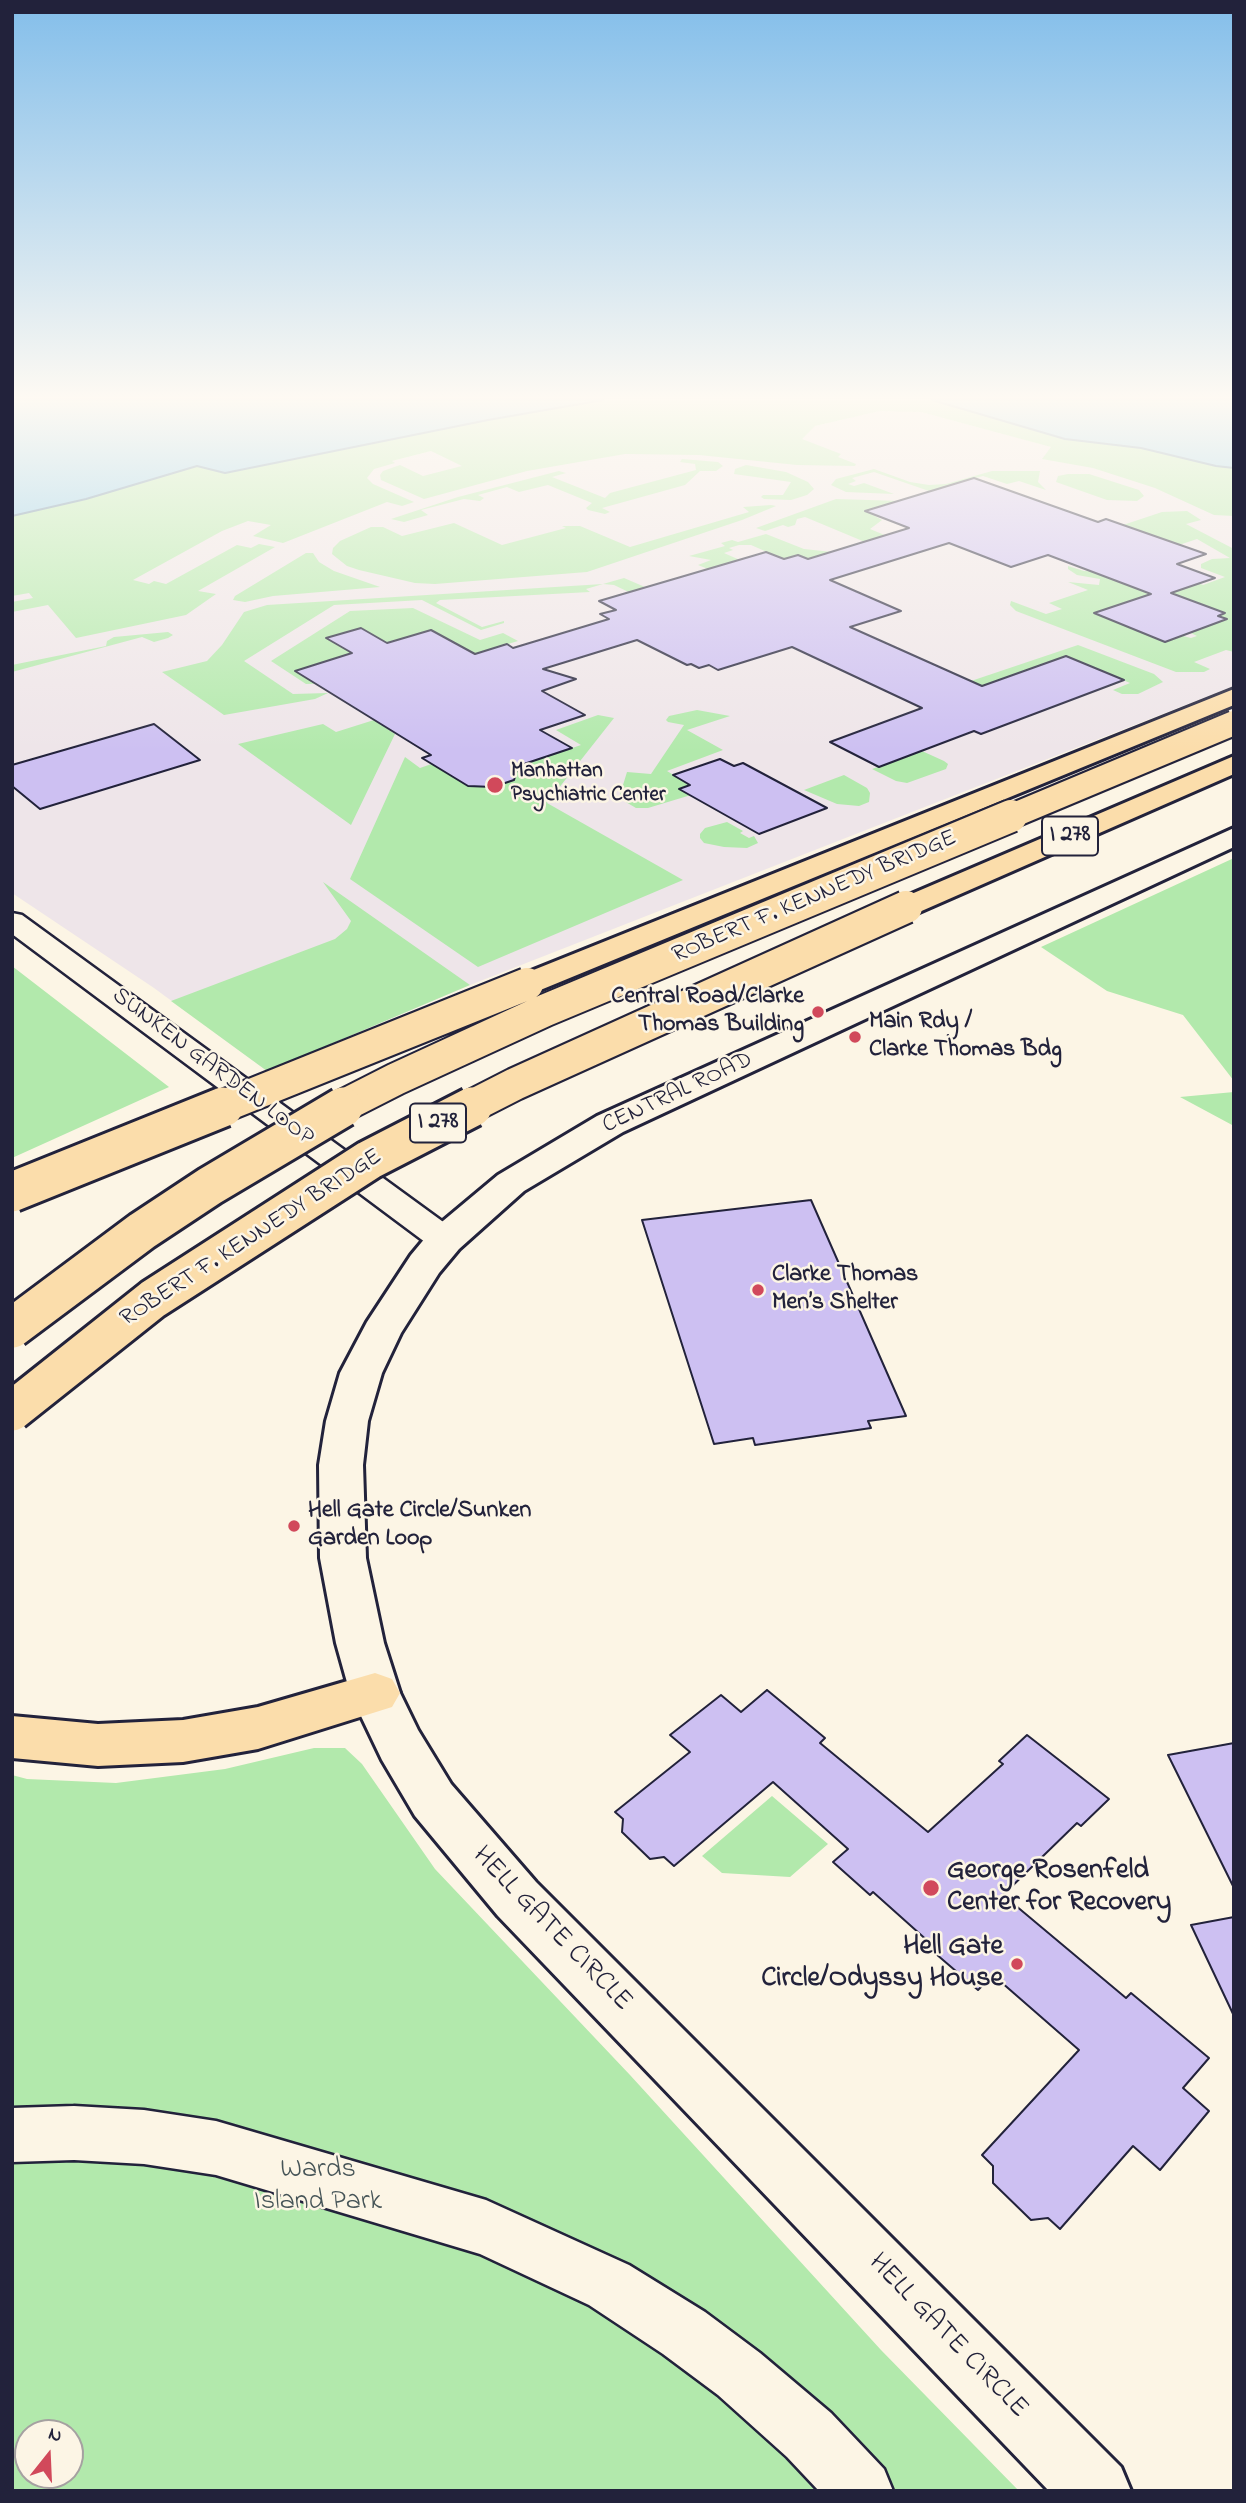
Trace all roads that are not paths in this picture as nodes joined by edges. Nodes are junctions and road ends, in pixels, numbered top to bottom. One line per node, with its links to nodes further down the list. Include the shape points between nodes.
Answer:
1 (1234, 696): 6 (highway, bridge)
2 (1234, 723): 8 (highway, ROBERT F. KENNEDY BRIDGE / I 278, bridge, via 546,1010 396,1079 211,1186)
3 (1234, 764): 9 (highway, ROBERT F. KENNEDY BRIDGE / I 278, bridge, via 894,912 446,1118 369,1160 225,1251 80,1354)
4 (1234, 836): 7 (street, CENTRAL ROAD, via 610,1124 511,1183)
5 (12, 921): 7 (street, SUNKEN GARDEN LOOP)
6 (12, 1192)
7 (445, 1240): 10 (street, HELL GATE CIRCLE, via 381,1332 361,1373 344,1443 343,1558)
8 (12, 1328)
9 (12, 1410)
10 (375, 1693): 11 (highway, via 258,1728 183,1741 97,1745); 14 (street, HELL GATE CIRCLE, via 433,1800 517,1899)
11 (12, 1737)
12 (12, 2135): 13 (street, via 121,2135 216,2148 486,2228 609,2285 684,2333 809,2435)
13 (862, 2491)
14 (1097, 2491)

